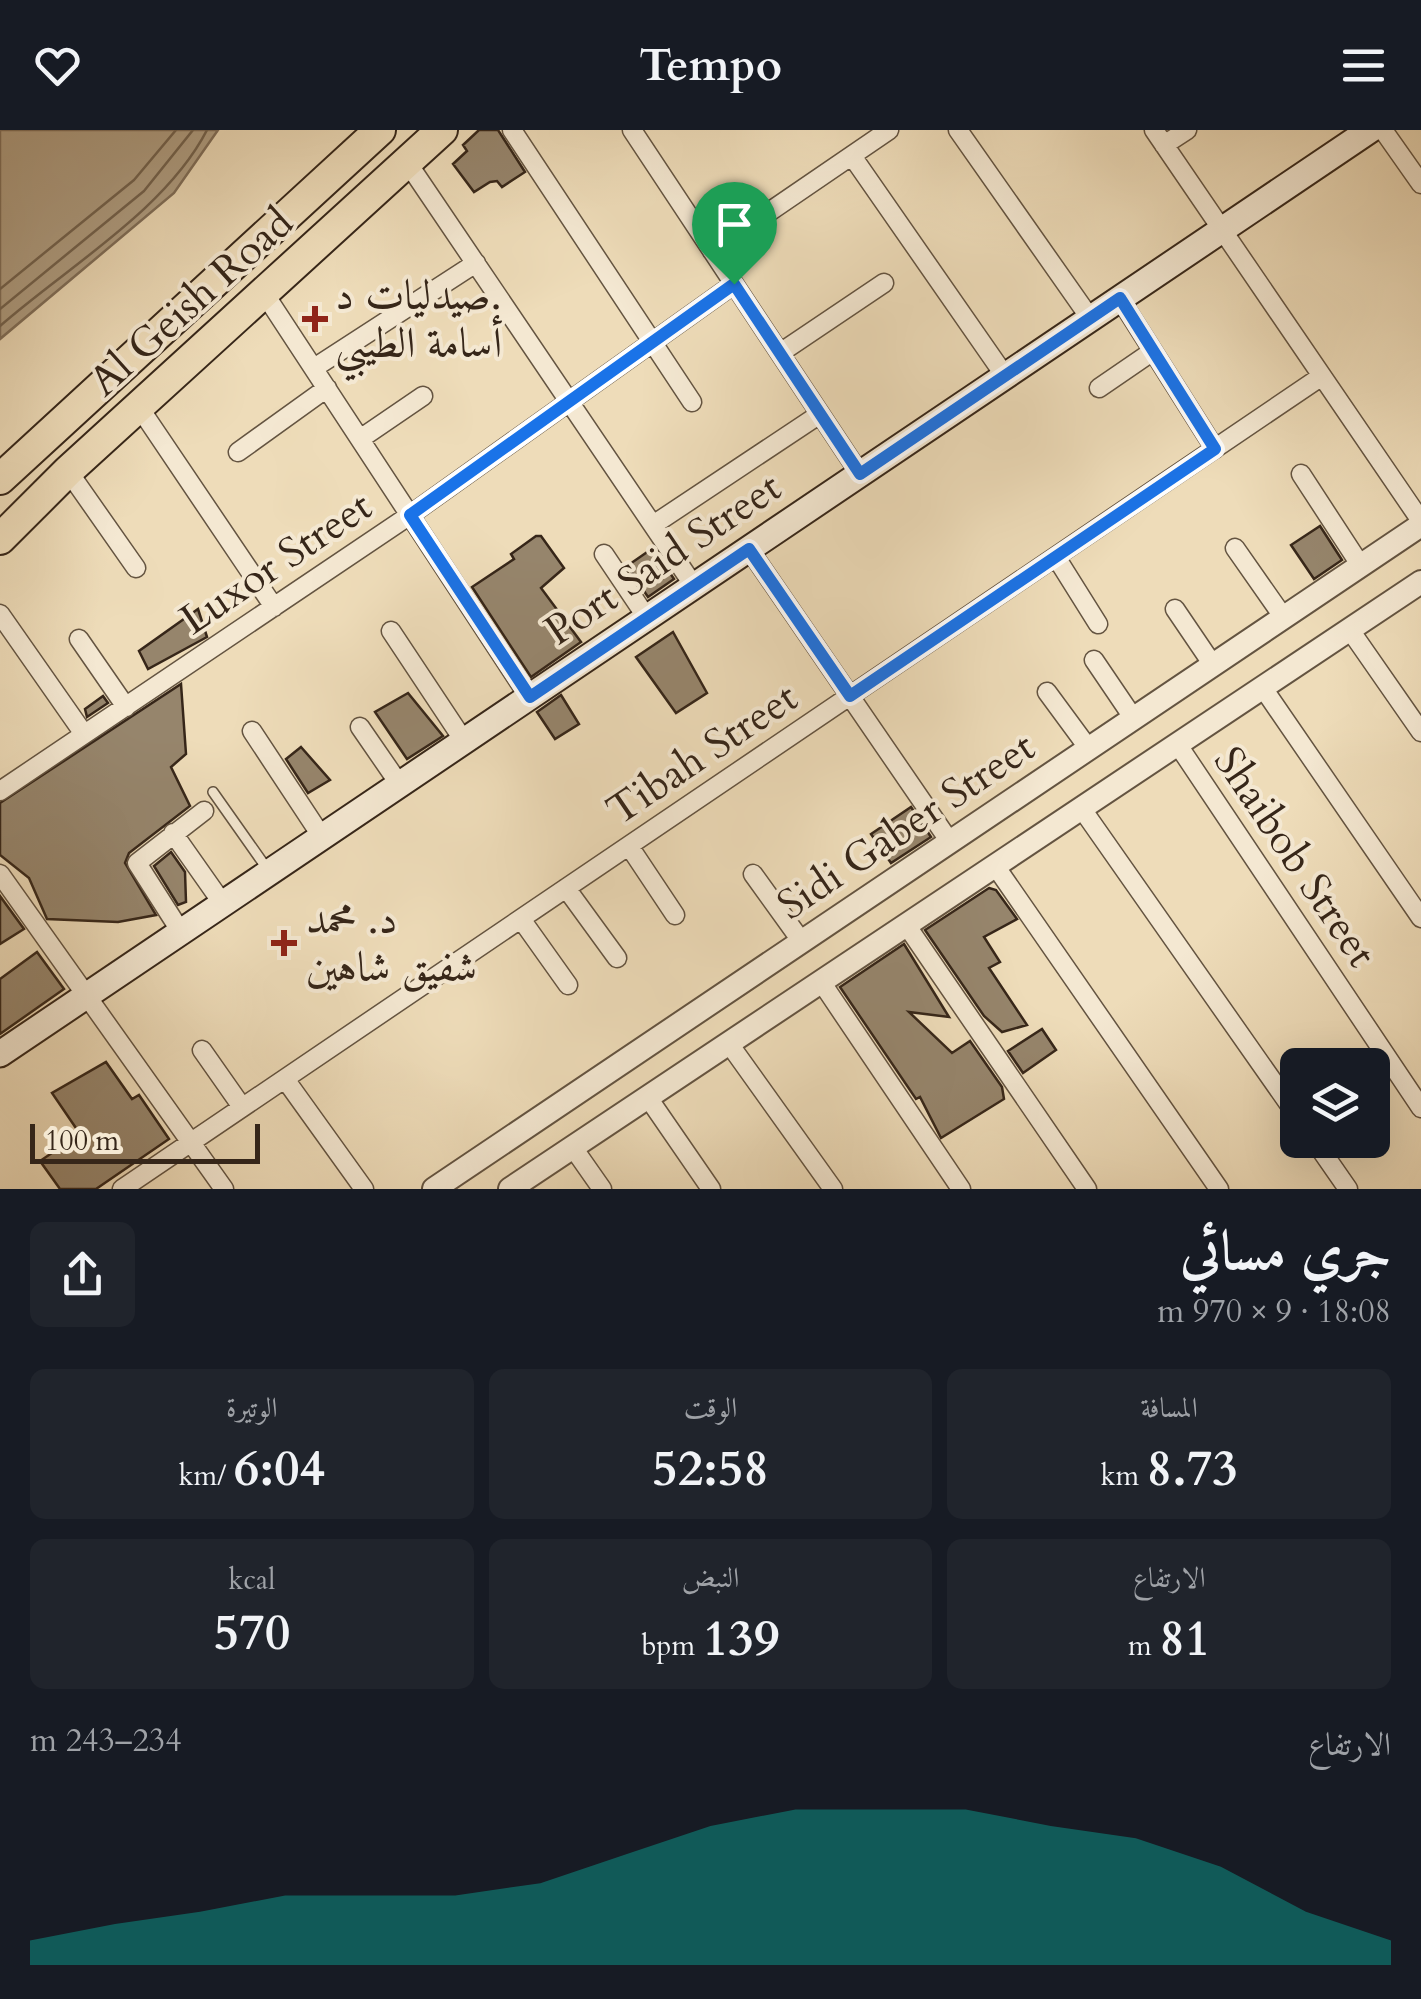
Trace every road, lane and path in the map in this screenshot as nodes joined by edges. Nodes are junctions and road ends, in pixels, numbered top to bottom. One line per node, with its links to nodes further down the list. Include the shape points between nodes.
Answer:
1 (380, 130): 41 (highway, Al Geish Road)
2 (442, 130): 12 (highway, Al Geish Road)
3 (512, 130): 22 (street)
4 (632, 130): 15 (street)
5 (890, 130): 11 (street)
6 (958, 130): 21 (street)
7 (1186, 130): 10 (street)
8 (1370, 130): 14 (main road, Port Said Street)
9 (1383, 130): 13 (street)
10 (1159, 138): 14 (street)
11 (852, 156): 15 (street); 26 (street)
12 (407, 162): 16 (street); 19 (highway, Al Geish Road)
13 (1421, 184)
14 (1222, 230): 20 (main road, Port Said Street); 27 (street)
15 (712, 251): 18 (street)
16 (476, 263): 25 (street); 31 (street)
17 (884, 282): 24 (street)
18 (734, 284): 22 (street, Luxor Street); 24 (street)
19 (264, 293): 25 (street); 33 (highway, Al Geish Road)
20 (1120, 298): 21 (main road, Port Said Street); 23 (street)
21 (1090, 318): 26 (main road, Port Said Street)
22 (653, 342): 31 (street, Luxor Street); 32 (street)
23 (1154, 351): 29 (street); 36 (street)
24 (780, 353): 34 (street)
25 (314, 368): 28 (street)
26 (1004, 376): 39 (main road, Port Said Street)
27 (1322, 376): 36 (street, Tibah Street); 43 (street)
28 (327, 388): 35 (street); 37 (street)
29 (1099, 388)
30 (423, 396): 35 (street)
31 (570, 401): 42 (street, Luxor Street); 44 (street)
32 (692, 402)
33 (139, 407): 38 (highway, Al Geish Road); 54 (street)
34 (820, 414): 39 (street); 44 (street)
35 (360, 439): 42 (street)
36 (1215, 449): 49 (street, Tibah Street)
37 (238, 452)
38 (68, 472): 45 (highway, Al Geish Road); 51 (street)
39 (860, 474): 47 (main road, Port Said Street)
40 (1301, 474): 50 (street)
41 (0, 479)
42 (410, 515): 54 (street, Luxor Street); 68 (street)
43 (1421, 523): 50 (street, Sidi Gaber Street)
44 (653, 525): 53 (street)
45 (0, 539)
46 (1235, 548): 58 (street)
47 (749, 549): 53 (main road, Port Said Street); 67 (street)
48 (604, 554): 57 (street)
49 (1056, 557): 59 (street); 67 (street, Tibah Street)
50 (1361, 566): 58 (street, Sidi Gaber Street)
51 (136, 568)
52 (1421, 582): 60 (street, Sidi Gaber Street)
53 (694, 586): 57 (main road, Port Said Street)
54 (274, 606): 69 (street, Luxor Street)
55 (1176, 610): 64 (street)
56 (0, 614): 74 (street)
57 (647, 618): 68 (main road, Port Said Street)
58 (1284, 618): 64 (street, Sidi Gaber Street)
59 (1098, 624)
60 (1350, 630): 65 (street, Sidi Gaber Street); 73 (street)
61 (391, 631): 75 (street)
62 (79, 639): 69 (street)
63 (1094, 660): 70 (street)
64 (1214, 665): 70 (street, Sidi Gaber Street)
65 (1263, 688): 76 (street, Sidi Gaber Street); 94 (street)
66 (1048, 692): 77 (street)
67 (850, 696): 85 (street); 86 (street, Tibah Street)
68 (530, 697): 75 (main road, Port Said Street)
69 (126, 706): 74 (street, Luxor Street)
70 (1134, 719): 77 (street, Sidi Gaber Street)
71 (360, 727): 78 (street)
72 (252, 731): 84 (street)
73 (1421, 732)
74 (84, 734): 79 (street, Luxor Street)
75 (464, 741): 78 (main road, Port Said Street)
76 (1178, 745): 81 (street, Sidi Gaber Street); 110 (street, Shaibob Street)
77 (1088, 749): 85 (street, Sidi Gaber Street)
78 (400, 784): 84 (main road, Port Said Street)
79 (0, 791)
80 (212, 792): 88 (lane)
81 (1082, 809): 87 (street, Sidi Gaber Street); 107 (street)
82 (204, 811): 83 (street)
83 (173, 833): 92 (street); 97 (street, via 139,857 137,866)
84 (322, 837): 88 (main road, Port Said Street)
85 (950, 842): 98 (street, Sidi Gaber Street)
86 (629, 846): 91 (street, Tibah Street); 93 (street)
87 (996, 867): 96 (street, Sidi Gaber Street); 124 (street)
88 (269, 872): 92 (main road, Port Said Street)
89 (0, 874): 102 (street)
90 (754, 874): 98 (street)
91 (566, 888): 95 (street, Tibah Street); 99 (street)
92 (223, 904): 97 (main road, Port Said Street)
93 (676, 915)
94 (1421, 918)
95 (521, 919): 101 (street); 106 (street, Tibah Street)
96 (908, 926): 100 (street, Sidi Gaber Street); 123 (street)
97 (181, 932): 102 (main road, Port Said Street)
98 (802, 942): 117 (street, Sidi Gaber Street)
99 (617, 958)
100 (822, 983): 103 (street, Sidi Gaber Street); 122 (street)
101 (568, 984)
102 (84, 997): 105 (main road, Port Said Street); 111 (street)
103 (730, 1045): 108 (street, Sidi Gaber Street); 121 (street)
104 (202, 1050): 109 (street)
105 (0, 1054)
106 (285, 1079): 109 (street, Tibah Street); 116 (street)
107 (1280, 1091)
108 (649, 1099): 112 (street, Sidi Gaber Street); 120 (street)
109 (242, 1108): 111 (street, Tibah Street)
110 (1421, 1108)
111 (190, 1143): 114 (street, Tibah Street); 115 (street)
112 (574, 1149): 118 (street, Sidi Gaber Street); 119 (street)
113 (1326, 1158): 125 (street)
114 (122, 1189)
115 (224, 1189)
116 (364, 1189)
117 (434, 1189)
118 (510, 1189)
119 (602, 1189)
120 (711, 1189)
121 (832, 1189)
122 (962, 1189)
123 (1087, 1189)
124 (1219, 1189)
125 (1348, 1189)

